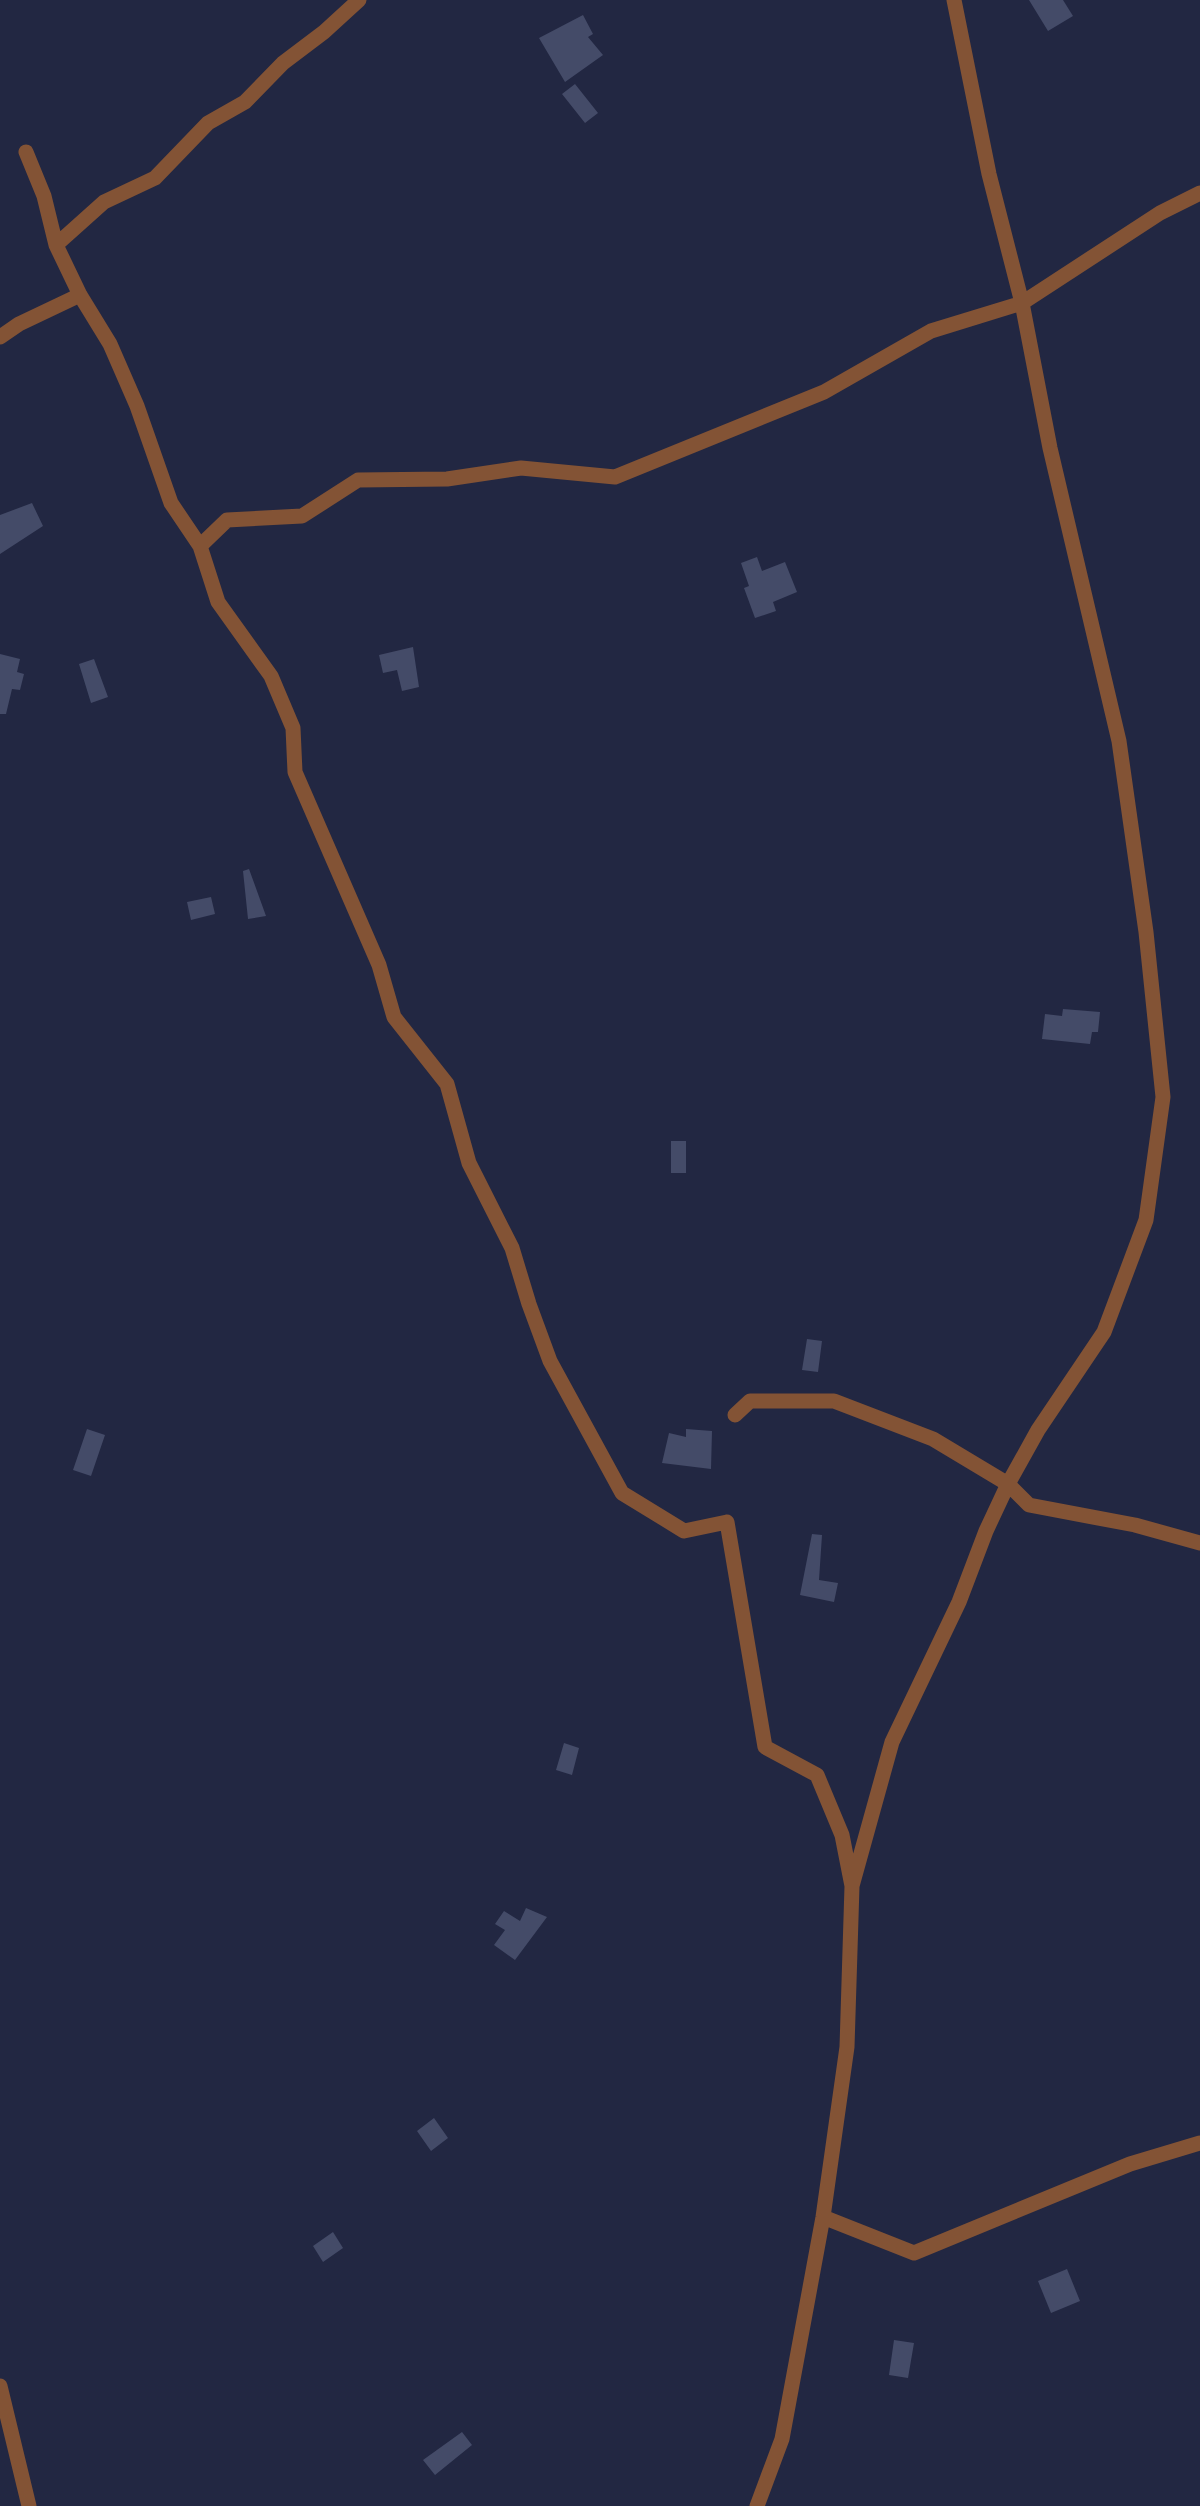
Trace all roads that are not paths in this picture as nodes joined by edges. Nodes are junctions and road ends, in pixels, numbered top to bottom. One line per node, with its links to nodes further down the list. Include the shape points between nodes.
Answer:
1 (359, 0): 5 (street, via 283,63 246,102 208,123 155,178 104,202)
2 (954, 0): 7 (street, via 989,174)
3 (26, 152): 5 (street, via 44,196)
4 (1200, 193): 7 (street, via 1160,213)
5 (56, 245): 6 (street)
6 (81, 295): 8 (street); 9 (street, via 110,344 128,385 171,503)
7 (1022, 303): 9 (street, via 931,331 824,392 615,477 521,468 447,479 358,480 302,516 227,520); 11 (street, via 1052,460 1119,741 1146,932 1163,1097 1146,1220 1104,1332 1038,1430)
8 (0, 337)
9 (200, 546): 13 (street, via 218,602 270,676 293,728 295,772 379,965 394,1017 447,1084 469,1163 512,1248 550,1361 622,1493 684,1531 727,1522 765,1747 817,1775 842,1835)
10 (735, 1415): 11 (street, via 750,1401 834,1401 933,1439)
11 (1008, 1484): 12 (street, via 1029,1505 1135,1525); 13 (street, via 959,1602 892,1742)
12 (1200, 1543)
13 (852, 1886): 15 (street, via 847,2047)
14 (1200, 2143): 15 (street, via 1131,2164 914,2253)
15 (824, 2217): 18 (street, via 782,2439)
16 (0, 2386): 17 (street)
17 (29, 2506)
18 (757, 2506)

